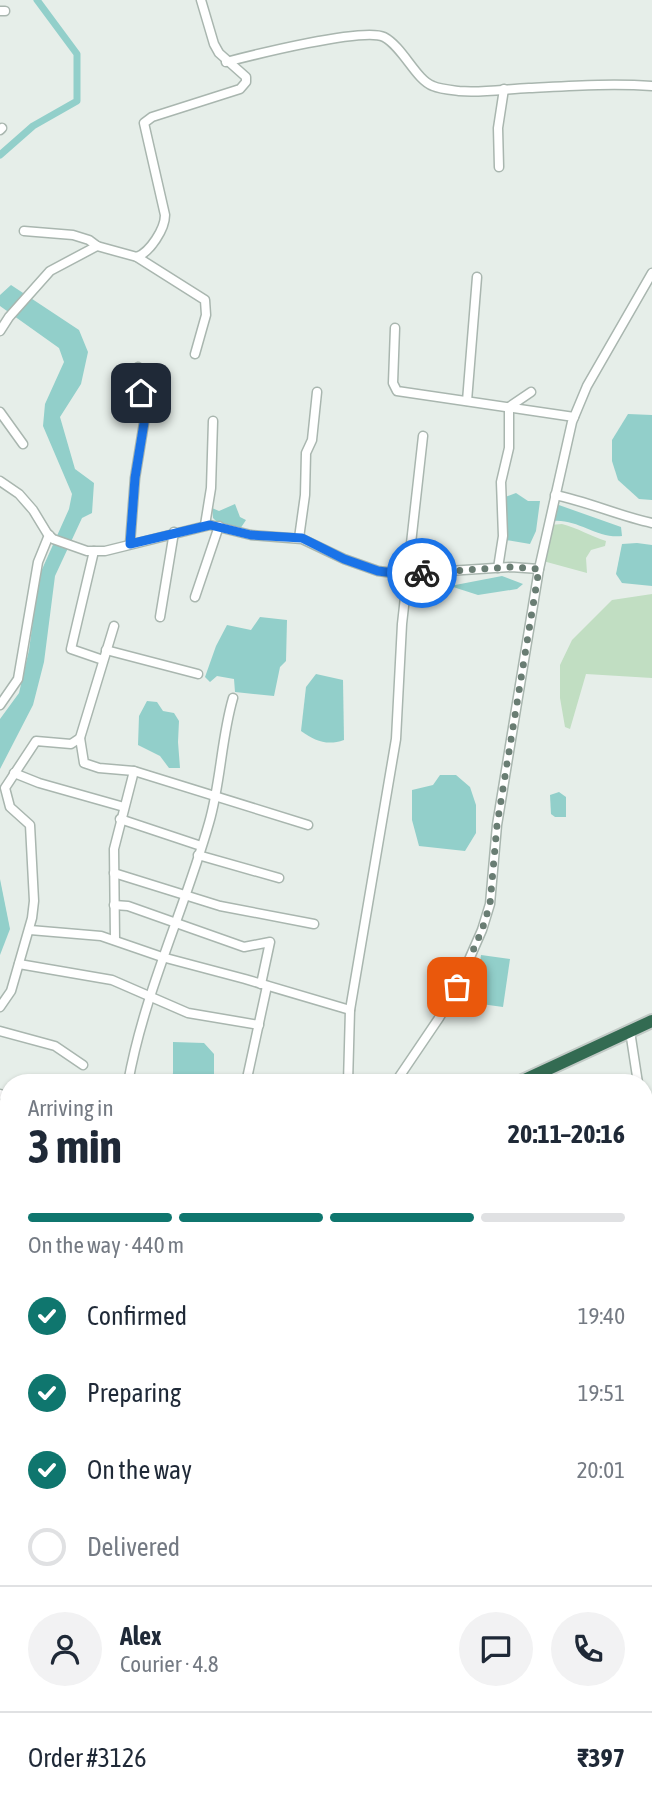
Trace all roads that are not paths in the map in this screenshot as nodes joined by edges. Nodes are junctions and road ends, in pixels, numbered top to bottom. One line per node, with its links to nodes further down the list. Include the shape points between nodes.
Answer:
1 (201, 0): 2 (street, via 214,44)
2 (226, 62): 4 (street, via 295,45 373,34 387,39 430,86 459,91); 8 (street, via 246,77 245,86 144,123 165,221 148,250)
3 (652, 86): 4 (street)
4 (504, 89): 5 (street)
5 (499, 167)
6 (24, 231): 7 (street, via 73,235)
7 (97, 246): 8 (street); 12 (street, via 50,271)
8 (137, 257): 13 (street, via 205,300 206,315)
9 (652, 273): 20 (street)
10 (477, 277): 17 (street)
11 (395, 328): 17 (street, via 393,383 397,391)
12 (0, 331)
13 (195, 354)
14 (138, 368): 32 (street, via 144,423)
15 (531, 392): 18 (street)
16 (317, 393): 31 (street, via 312,440 306,453)
17 (467, 401): 18 (street)
18 (509, 407): 20 (street); 34 (street)
19 (0, 412): 23 (street)
20 (574, 417): 25 (street)
21 (213, 421): 27 (street)
22 (423, 436): 36 (street)
23 (23, 444)
24 (0, 481): 30 (street, via 19,494)
25 (555, 495): 26 (street); 35 (street)
26 (652, 523)
27 (205, 525): 28 (street); 29 (street)
28 (219, 526): 31 (street, via 251,535); 37 (street)
29 (174, 532): 32 (street); 38 (street)
30 (51, 537): 33 (street); 44 (street, via 38,562 18,679)
31 (299, 538): 36 (street, via 364,567)
32 (130, 544): 33 (street)
33 (91, 551): 41 (street, via 71,649)
34 (498, 568): 35 (street); 36 (street)
35 (539, 569): 76 (street, via 497,825 490,904 457,987)
36 (408, 574): 67 (street, via 396,739)
37 (195, 597)
38 (160, 617)
39 (114, 626): 40 (street)
40 (106, 650): 41 (street); 42 (street)
41 (103, 660): 45 (street)
42 (198, 674)
43 (233, 698): 48 (street)
44 (0, 705)
45 (80, 738): 46 (street, via 84,763); 47 (street, via 71,744 36,741)
46 (134, 771): 48 (street); 49 (street)
47 (14, 773): 49 (street); 60 (street, via 5,788 8,804 29,822 31,831 34,901)
48 (216, 797): 51 (street); 52 (street)
49 (124, 807): 50 (street)
50 (120, 819): 52 (street); 54 (street)
51 (308, 825)
52 (201, 846): 53 (street)
53 (198, 855): 55 (street); 56 (street)
54 (114, 873): 56 (street); 57 (street)
55 (279, 878)
56 (185, 896): 58 (street); 59 (street)
57 (114, 905): 58 (street); 61 (street)
58 (175, 923): 62 (street); 64 (street, via 244,947 270,942)
59 (314, 924)
60 (30, 930): 61 (street); 63 (street)
61 (115, 940): 62 (street)
62 (162, 957): 64 (street); 65 (street)
63 (19, 964): 65 (street, via 112,979); 66 (street, via 12,991)
64 (264, 985): 67 (street); 69 (street)
65 (150, 997): 69 (street, via 188,1013); 73 (street)
66 (0, 1007)
67 (350, 1010): 75 (street)
68 (652, 1021): 71 (highway)
69 (259, 1025): 74 (street)
70 (0, 1031): 72 (street, via 55,1046)
71 (630, 1031): 77 (highway); 78 (street)
72 (83, 1065)
73 (130, 1074)
74 (248, 1074)
75 (348, 1074)
76 (401, 1074)
77 (537, 1074)
78 (637, 1074)

